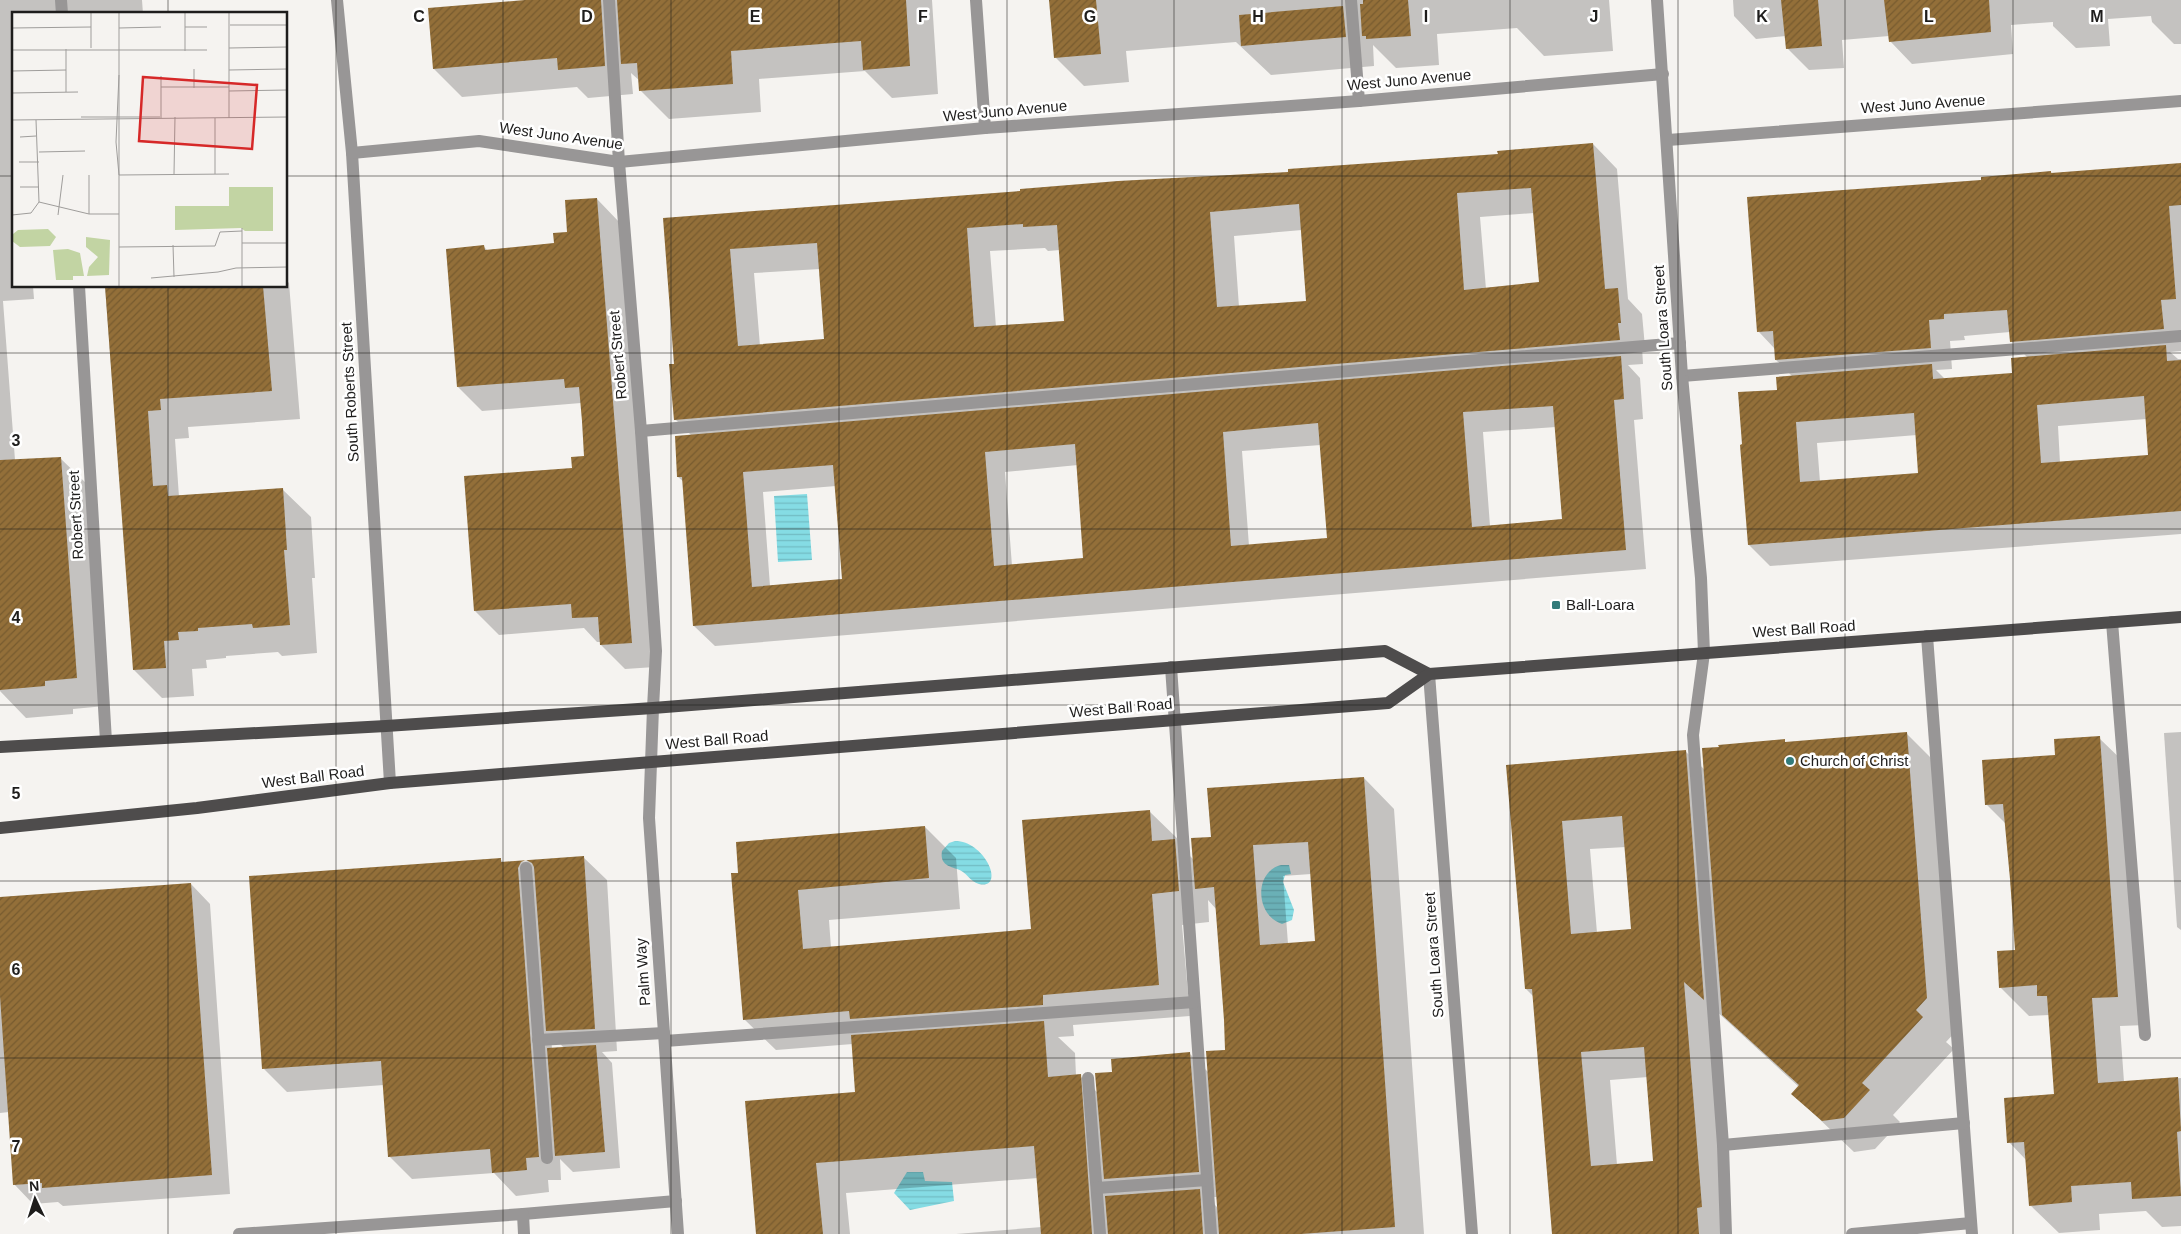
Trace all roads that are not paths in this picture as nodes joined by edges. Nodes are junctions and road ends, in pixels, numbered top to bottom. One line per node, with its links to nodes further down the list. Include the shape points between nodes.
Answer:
1 (337, 0): 11 (street, South Roberts Street)
2 (609, 0): 12 (street, Robert Street)
3 (976, 0): 9 (street)
4 (1351, 0): 7 (street)
5 (1657, 0): 6 (street, South Loara Street)
6 (1663, 74): 7 (street, West Juno Avenue); 10 (street, South Loara Street)
7 (1359, 101): 9 (street, West Juno Avenue)
8 (2181, 101): 10 (street, West Juno Avenue)
9 (986, 128): 12 (street, West Juno Avenue)
10 (1668, 140): 15 (street, South Loara Street)
11 (352, 153): 12 (street, West Juno Avenue, via 478,141); 26 (street, South Roberts Street)
12 (619, 162): 17 (street, Robert Street)
13 (79, 288): 27 (street, Robert Street)
14 (2181, 336): 16 (street)
15 (1680, 343): 16 (street, South Loara Street); 17 (street)
16 (1682, 376): 21 (street, South Loara Street, via 1701,578)
17 (641, 432): 24 (street, Robert Street, via 656,651)
18 (2181, 617): 19 (main road, West Ball Road)
19 (2112, 622): 20 (main road, West Ball Road); 34 (street)
20 (1927, 636): 21 (main road, West Ball Road); 38 (street)
21 (1704, 653): 23 (main road, West Ball Road); 39 (street, South Loara Street, via 1693,735)
22 (1171, 667): 23 (main road, via 1385,651); 24 (main road); 25 (street)
23 (1429, 674): 25 (main road, West Ball Road, via 1388,703); 51 (street, South Loara Street)
24 (653, 708): 26 (main road); 29 (street, Palm Way)
25 (1176, 720): 29 (main road, West Ball Road); 33 (street)
26 (386, 726): 27 (main road); 30 (street, South Roberts Street)
27 (106, 741): 28 (main road)
28 (0, 747)
29 (650, 762): 30 (main road, West Ball Road); 35 (street, Palm Way, via 648,818)
30 (390, 784): 31 (main road, West Ball Road)
31 (0, 828)
32 (526, 868): 36 (street)
33 (1194, 1002): 35 (street); 41 (street)
34 (2144, 1035)
35 (664, 1037): 36 (street); 43 (street, Palm Way)
36 (538, 1040): 40 (street)
37 (1088, 1078): 42 (street)
38 (1964, 1123): 39 (street); 45 (street)
39 (1723, 1145): 52 (street, South Loara Street)
40 (547, 1158)
41 (1207, 1180): 42 (street); 50 (street)
42 (1097, 1188): 49 (street)
43 (676, 1201): 44 (street); 48 (street, Palm Way)
44 (523, 1214): 46 (street); 47 (street)
45 (1972, 1229): 53 (street)
46 (239, 1234)
47 (524, 1234)
48 (678, 1234)
49 (1100, 1234)
50 (1210, 1234)
51 (1472, 1234)
52 (1726, 1234)
53 (1852, 1234)

